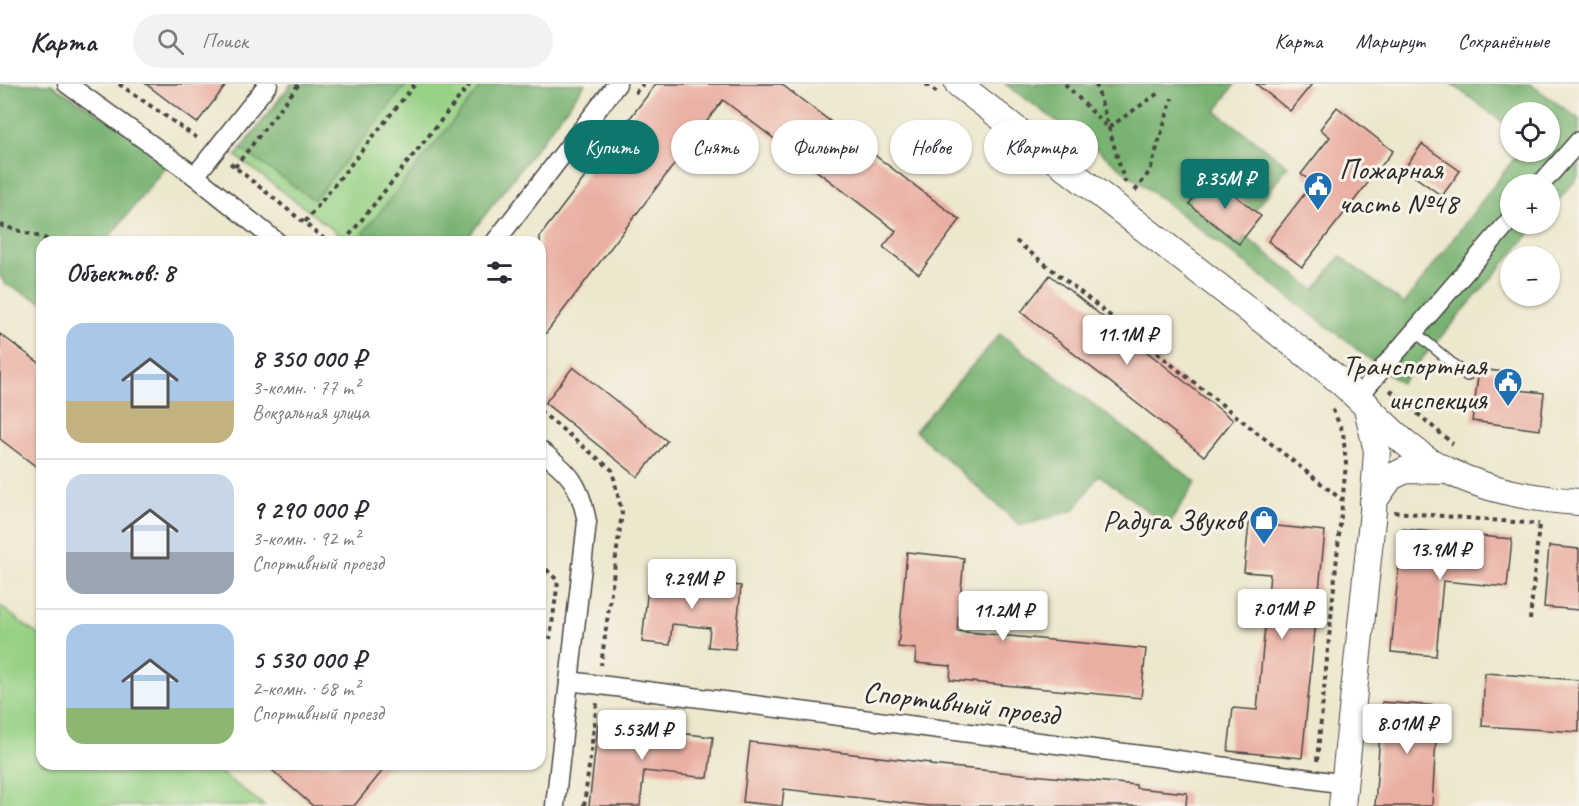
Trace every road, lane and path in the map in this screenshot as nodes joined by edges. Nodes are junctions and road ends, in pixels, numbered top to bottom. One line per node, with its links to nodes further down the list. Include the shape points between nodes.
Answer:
1 (67, 84): 17 (street)
2 (268, 84): 17 (street)
3 (299, 84): 15 (path)
4 (415, 84): 20 (path)
5 (470, 84): 25 (path)
6 (617, 84): 26 (street)
7 (926, 84): 10 (path)
8 (1065, 84): 13 (path)
9 (1096, 84): 13 (path)
10 (951, 91): 31 (street)
11 (1160, 92): 13 (path)
12 (1172, 98): 18 (path, via 1150,171)
13 (1108, 128): 18 (path, via 1124,180)
14 (1579, 141): 16 (street)
15 (235, 167)
16 (1550, 174)
17 (195, 176): 24 (street)
18 (1135, 191): 19 (path)
19 (1141, 195)
20 (305, 222)
21 (0, 225): 23 (path)
22 (1500, 232): 28 (street)
23 (37, 236)
24 (270, 236)
25 (349, 236)
26 (500, 236)
27 (1016, 241): 36 (path)
28 (1414, 331): 29 (lane); 31 (street)
29 (1467, 376)
30 (1386, 386): 33 (path)
31 (1362, 401): 35 (street, via 1402,441); 38 (street, via 1377,451)
32 (1330, 405): 36 (path, via 1343,432 1346,464)
33 (1456, 447)
34 (546, 454): 44 (street, via 573,480 583,499 587,522)
35 (1446, 471): 37 (street, via 1493,490); 38 (street, via 1406,470 1391,477)
36 (1342, 500): 45 (path)
37 (1579, 502)
38 (1382, 507): 39 (path); 46 (street)
39 (1539, 524): 40 (path); 42 (path)
40 (1549, 525)
41 (546, 568): 43 (path, via 558,581)
42 (1530, 620)
43 (550, 639)
44 (569, 681): 45 (street, Спортивный проезд); 47 (street)
45 (1315, 780): 46 (street, Спортивный проезд)
46 (1343, 795)
47 (555, 806)

